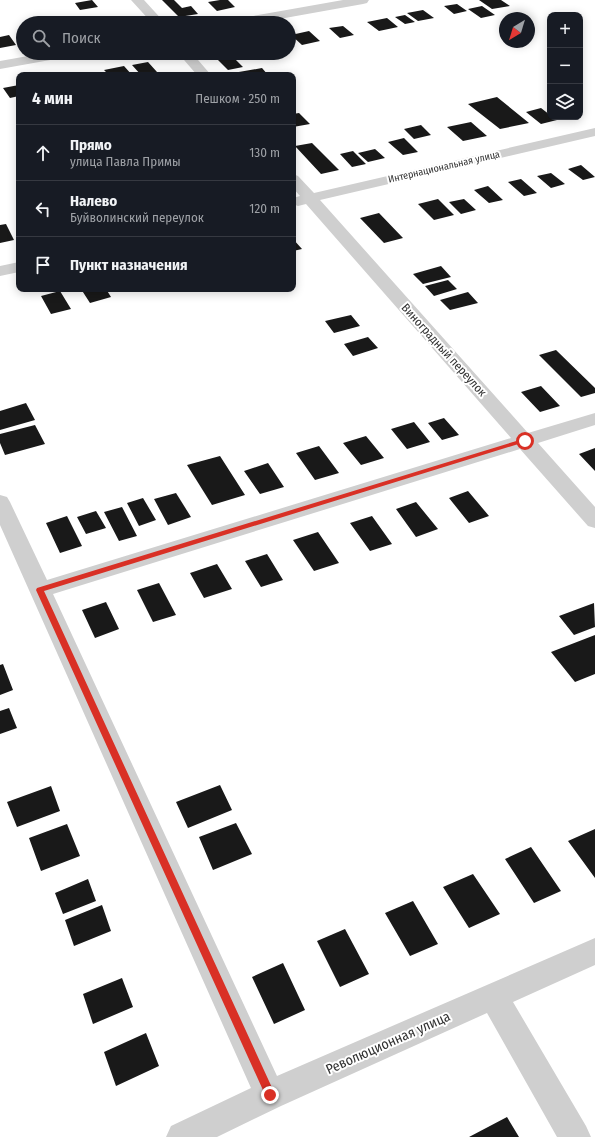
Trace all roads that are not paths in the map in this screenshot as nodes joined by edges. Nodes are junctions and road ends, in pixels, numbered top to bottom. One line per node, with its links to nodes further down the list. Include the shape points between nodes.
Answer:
1 (137, 0): 3 (street)
2 (363, 0): 4 (street)
3 (152, 16)
4 (275, 16)
5 (28, 60): 7 (street)
6 (192, 60): 8 (street)
7 (0, 65)
8 (202, 72)
9 (595, 132): 11 (street, Интернациональная улица)
10 (296, 187): 11 (street, Виноградный переулок)
11 (301, 200): 15 (street, Виноградный переулок)
12 (16, 268): 13 (street)
13 (0, 271)
14 (595, 419): 15 (street)
15 (525, 441): 17 (street, Виноградный переулок); 18 (street)
16 (0, 502): 18 (street)
17 (595, 521)
18 (40, 590): 21 (street)
19 (595, 951): 20 (street, Революционная улица)
20 (494, 997): 21 (street, Революционная улица); 23 (street)
21 (270, 1095): 22 (street, Революционная улица)
22 (182, 1137)
23 (575, 1137)

